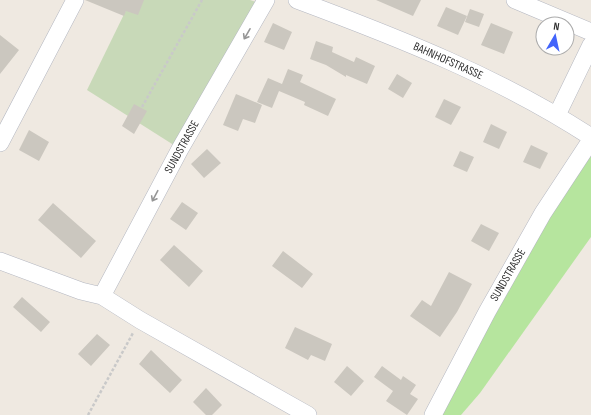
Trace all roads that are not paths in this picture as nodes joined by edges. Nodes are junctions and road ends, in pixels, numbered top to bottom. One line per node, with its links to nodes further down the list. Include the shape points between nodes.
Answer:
1 (75, 0): 9 (street)
2 (266, 0): 11 (street, SUNDSTRASSE, one-way to 11, via 180,149)
3 (297, 0): 7 (street, BAHNHOFSTRASSE, via 380,31 469,70)
4 (515, 0): 5 (street)
5 (591, 32)
6 (591, 45): 7 (street)
7 (557, 115): 8 (street, BAHNHOFSTRASSE)
8 (591, 139): 13 (street, SUNDSTRASSE, via 543,213)
9 (0, 142)
10 (0, 261): 11 (street, via 81,291)
11 (102, 296): 12 (street)
12 (308, 415)
13 (433, 415)

